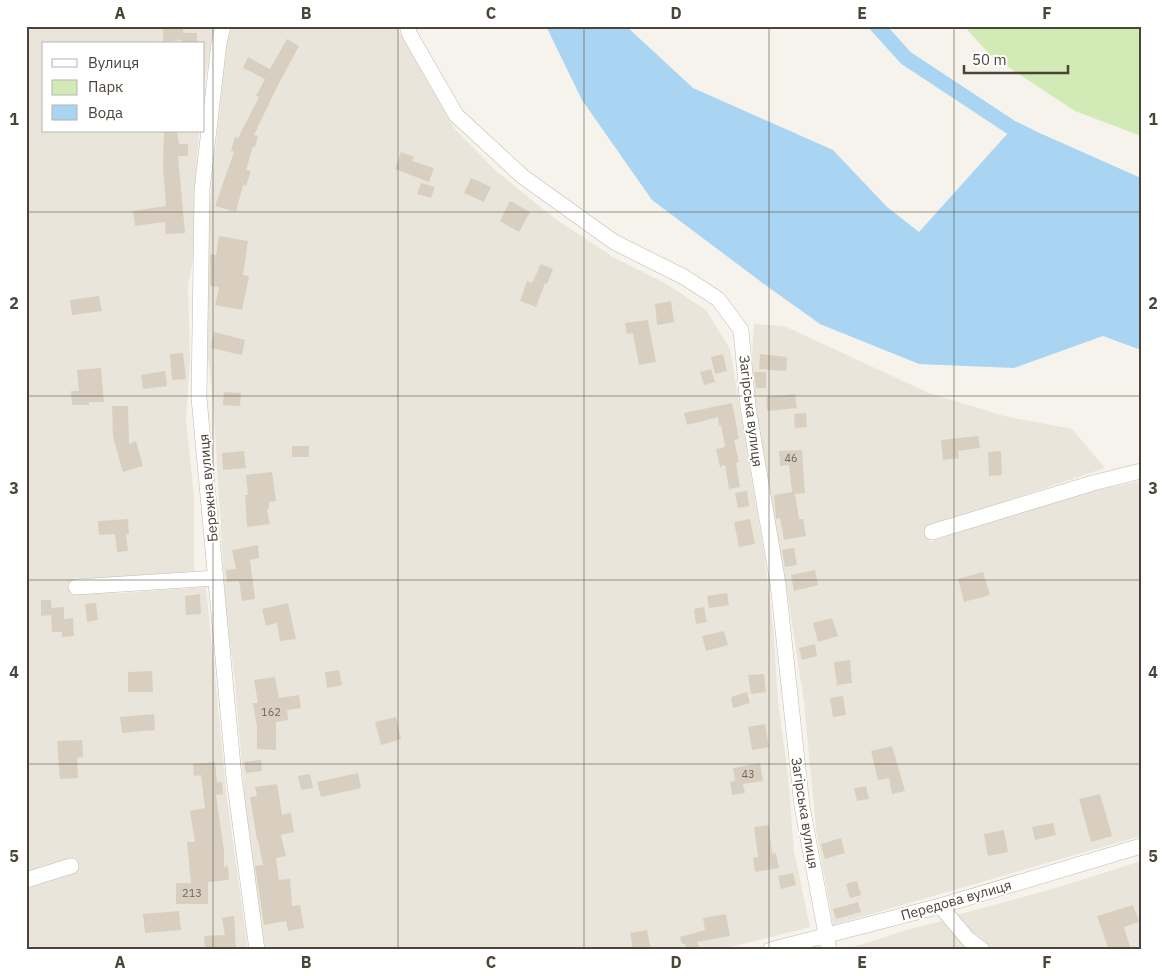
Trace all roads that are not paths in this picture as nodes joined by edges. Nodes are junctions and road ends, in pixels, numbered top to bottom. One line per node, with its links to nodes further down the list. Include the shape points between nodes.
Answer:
1 (222, 26): 5 (street, Бережна вулиця, via 202,190 199,398)
2 (407, 26): 11 (street, Загірська вулиця, via 456,115 522,176 614,242 684,277 718,299 741,330 748,408 778,584 802,806)
3 (1141, 471): 4 (street)
4 (932, 532)
5 (216, 578): 6 (street); 12 (street, Бережна вулиця, via 234,777)
6 (76, 587)
7 (1141, 846): 10 (street, Передова вулиця)
8 (71, 866): 9 (street)
9 (26, 880)
10 (940, 906): 11 (street, Передова вулиця); 14 (street, via 968,939)
11 (828, 943): 13 (street, Передова вулиця)
12 (257, 950)
13 (770, 950)
14 (982, 950)

